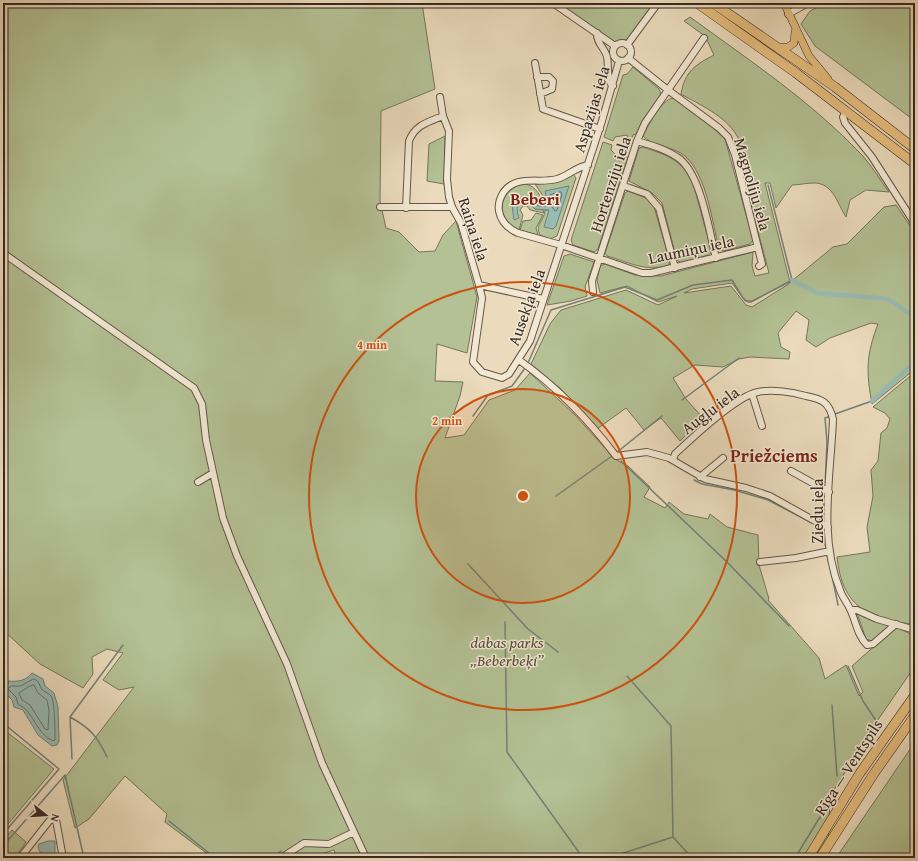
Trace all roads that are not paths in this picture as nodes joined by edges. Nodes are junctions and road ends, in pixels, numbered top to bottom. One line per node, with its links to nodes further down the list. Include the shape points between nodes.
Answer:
1 (553, 3): 11 (street)
2 (652, 3): 8 (street)
3 (658, 3): 8 (street)
4 (697, 3): 25 (highway, via 796,72)
5 (713, 3): 15 (highway)
6 (784, 3): 9 (main road)
7 (808, 3): 9 (street)
8 (652, 10): 13 (street)
9 (788, 14): 10 (main road)
10 (795, 28): 15 (main road, via 794,43 788,47); 21 (main road, via 816,66)
11 (597, 34): 14 (street); 20 (street, via 596,38 607,59 609,81)
12 (704, 38): 22 (street, Hortenziju iela)
13 (627, 45): 14 (street); 16 (street, via 630,51)
14 (615, 46): 17 (street, via 614,56)
15 (778, 48): 21 (highway)
16 (628, 58): 17 (street); 22 (street, Magnoliju iela)
17 (619, 61): 20 (street, Aspazijas iela)
18 (535, 63): 19 (street)
19 (537, 77): 23 (street); 23 (street, via 549,77 553,81 552,89)
20 (613, 86): 27 (street, Aspazijas iela)
21 (834, 87): 29 (highway)
22 (668, 90): 28 (street, Hortenziju iela); 38 (street, Magnoliju iela, via 728,137 735,155)
23 (540, 94): 27 (street, via 543,109)
24 (440, 97): 26 (street, Raiņa iela)
25 (846, 111): 30 (highway); 36 (street, via 843,117 845,123 872,157)
26 (442, 116): 34 (street, Raiņa iela, via 449,131 447,179); 35 (street, via 420,125 411,135)
27 (600, 129): 31 (street, Aspazijas iela)
28 (637, 141): 32 (street, Hortenziju iela); 41 (street, via 678,157 690,170 697,184)
29 (915, 149)
30 (915, 164)
31 (588, 165): 37 (street, Aspazijas iela); 37 (street, Aspazijas iela, via 557,179 518,182 505,190 500,200 500,215 512,230)
32 (624, 186): 40 (street, Hortenziju iela); 43 (street, via 647,194 659,208)
33 (380, 207): 35 (street)
34 (452, 207): 35 (street); 44 (street, Raiņa iela, via 461,223)
35 (406, 208)
36 (915, 224)
37 (561, 245): 40 (street, Laumiņu iela); 46 (street, Ausekļa iela)
38 (758, 247): 41 (street, Laumiņu iela); 42 (street, Magnoliju iela, via 762,264)
39 (3, 253): 54 (street, via 194,388 202,404)
40 (599, 258): 43 (street, Laumiņu iela, via 642,273 651,274); 45 (street, Hortenziju iela, via 592,280)
41 (716, 258): 43 (street, Laumiņu iela)
42 (759, 266)
43 (675, 268)
44 (479, 285): 46 (street, Raiņa iela); 47 (street, Ausekļa iela, via 482,298 473,362 482,372 502,378 509,374)
45 (593, 292)
46 (543, 299): 47 (street, Ausekļa iela, via 530,341)
47 (519, 360): 52 (street, via 559,391 584,416 616,456 647,452)
48 (752, 394): 49 (street, Augļu iela, via 768,391 819,399 828,404); 50 (street); 52 (street, Augļu iela, via 736,403 695,436 675,454)
49 (832, 415): 57 (street, Ziedu iela)
50 (762, 426)
51 (723, 458): 55 (street)
52 (673, 460): 55 (street)
53 (792, 470): 57 (street)
54 (213, 473): 56 (street); 66 (street, via 223,518 287,664 322,763)
55 (700, 477): 58 (street, via 762,493)
56 (198, 482)
57 (829, 492): 58 (street, Ziedu iela)
58 (828, 527): 59 (street, Ziedu iela)
59 (830, 551): 60 (street); 61 (street, Ziedu iela, via 840,590)
60 (760, 562)
61 (851, 610): 62 (street); 62 (street, via 863,641 869,646)
62 (896, 624): 63 (street)
63 (915, 630)
64 (915, 695): 71 (highway, Rīga — Ventspils, via 860,773)
65 (915, 715): 72 (highway, Rīga — Ventspils)
66 (354, 832): 69 (street, via 329,844 304,843); 70 (street)
67 (20, 858): 68 (street, via 50,820 56,820)
68 (63, 858)
69 (281, 858)
70 (366, 858)
71 (808, 858)
72 (820, 858)

